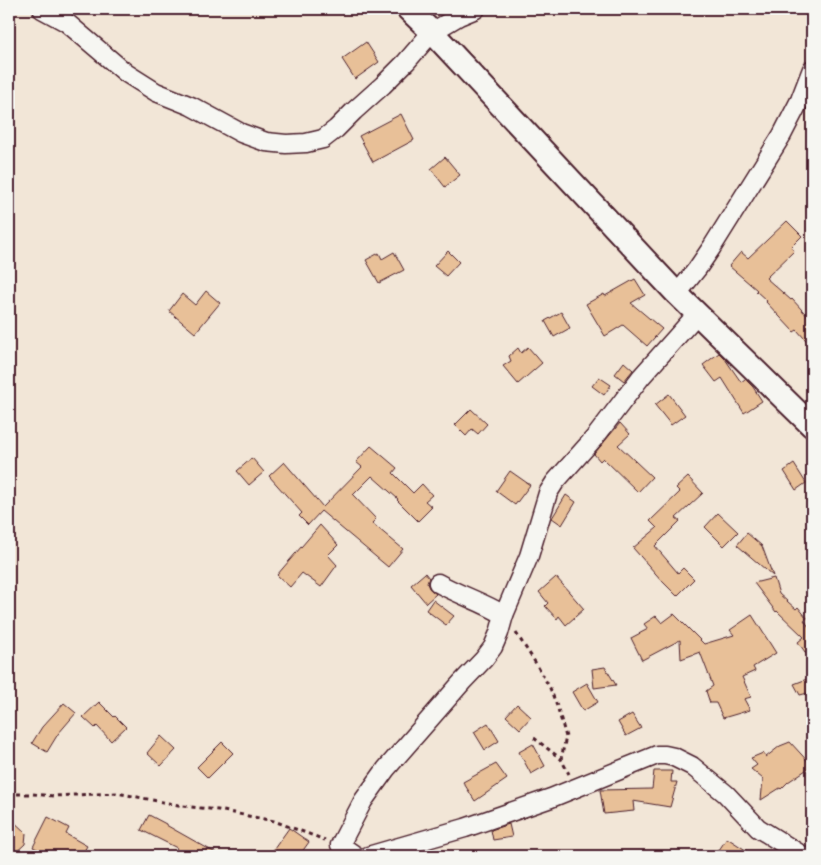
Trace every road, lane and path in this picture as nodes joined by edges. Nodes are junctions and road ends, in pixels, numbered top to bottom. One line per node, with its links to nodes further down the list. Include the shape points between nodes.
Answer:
1 (42, 9): 4 (street, via 66,22 126,73 156,92 241,133 266,142 286,144 323,139 383,85)
2 (408, 9): 4 (street)
3 (476, 9): 4 (street)
4 (432, 32): 6 (street)
5 (812, 69): 6 (street, via 800,100 772,152 712,247)
6 (677, 294): 7 (street)
7 (698, 313): 8 (street); 10 (street, via 551,487 529,556)
8 (812, 426)
9 (438, 583): 10 (street)
10 (504, 615): 11 (path, via 550,688 566,736 562,759); 13 (street, via 489,654 386,769 363,801)
11 (534, 738)
12 (9, 794): 13 (path, via 117,793 274,821)
13 (340, 845): 14 (street)
14 (356, 856)
15 (368, 856): 16 (street, via 517,810 657,755 674,757 692,766 726,794 758,828)
16 (803, 856)

